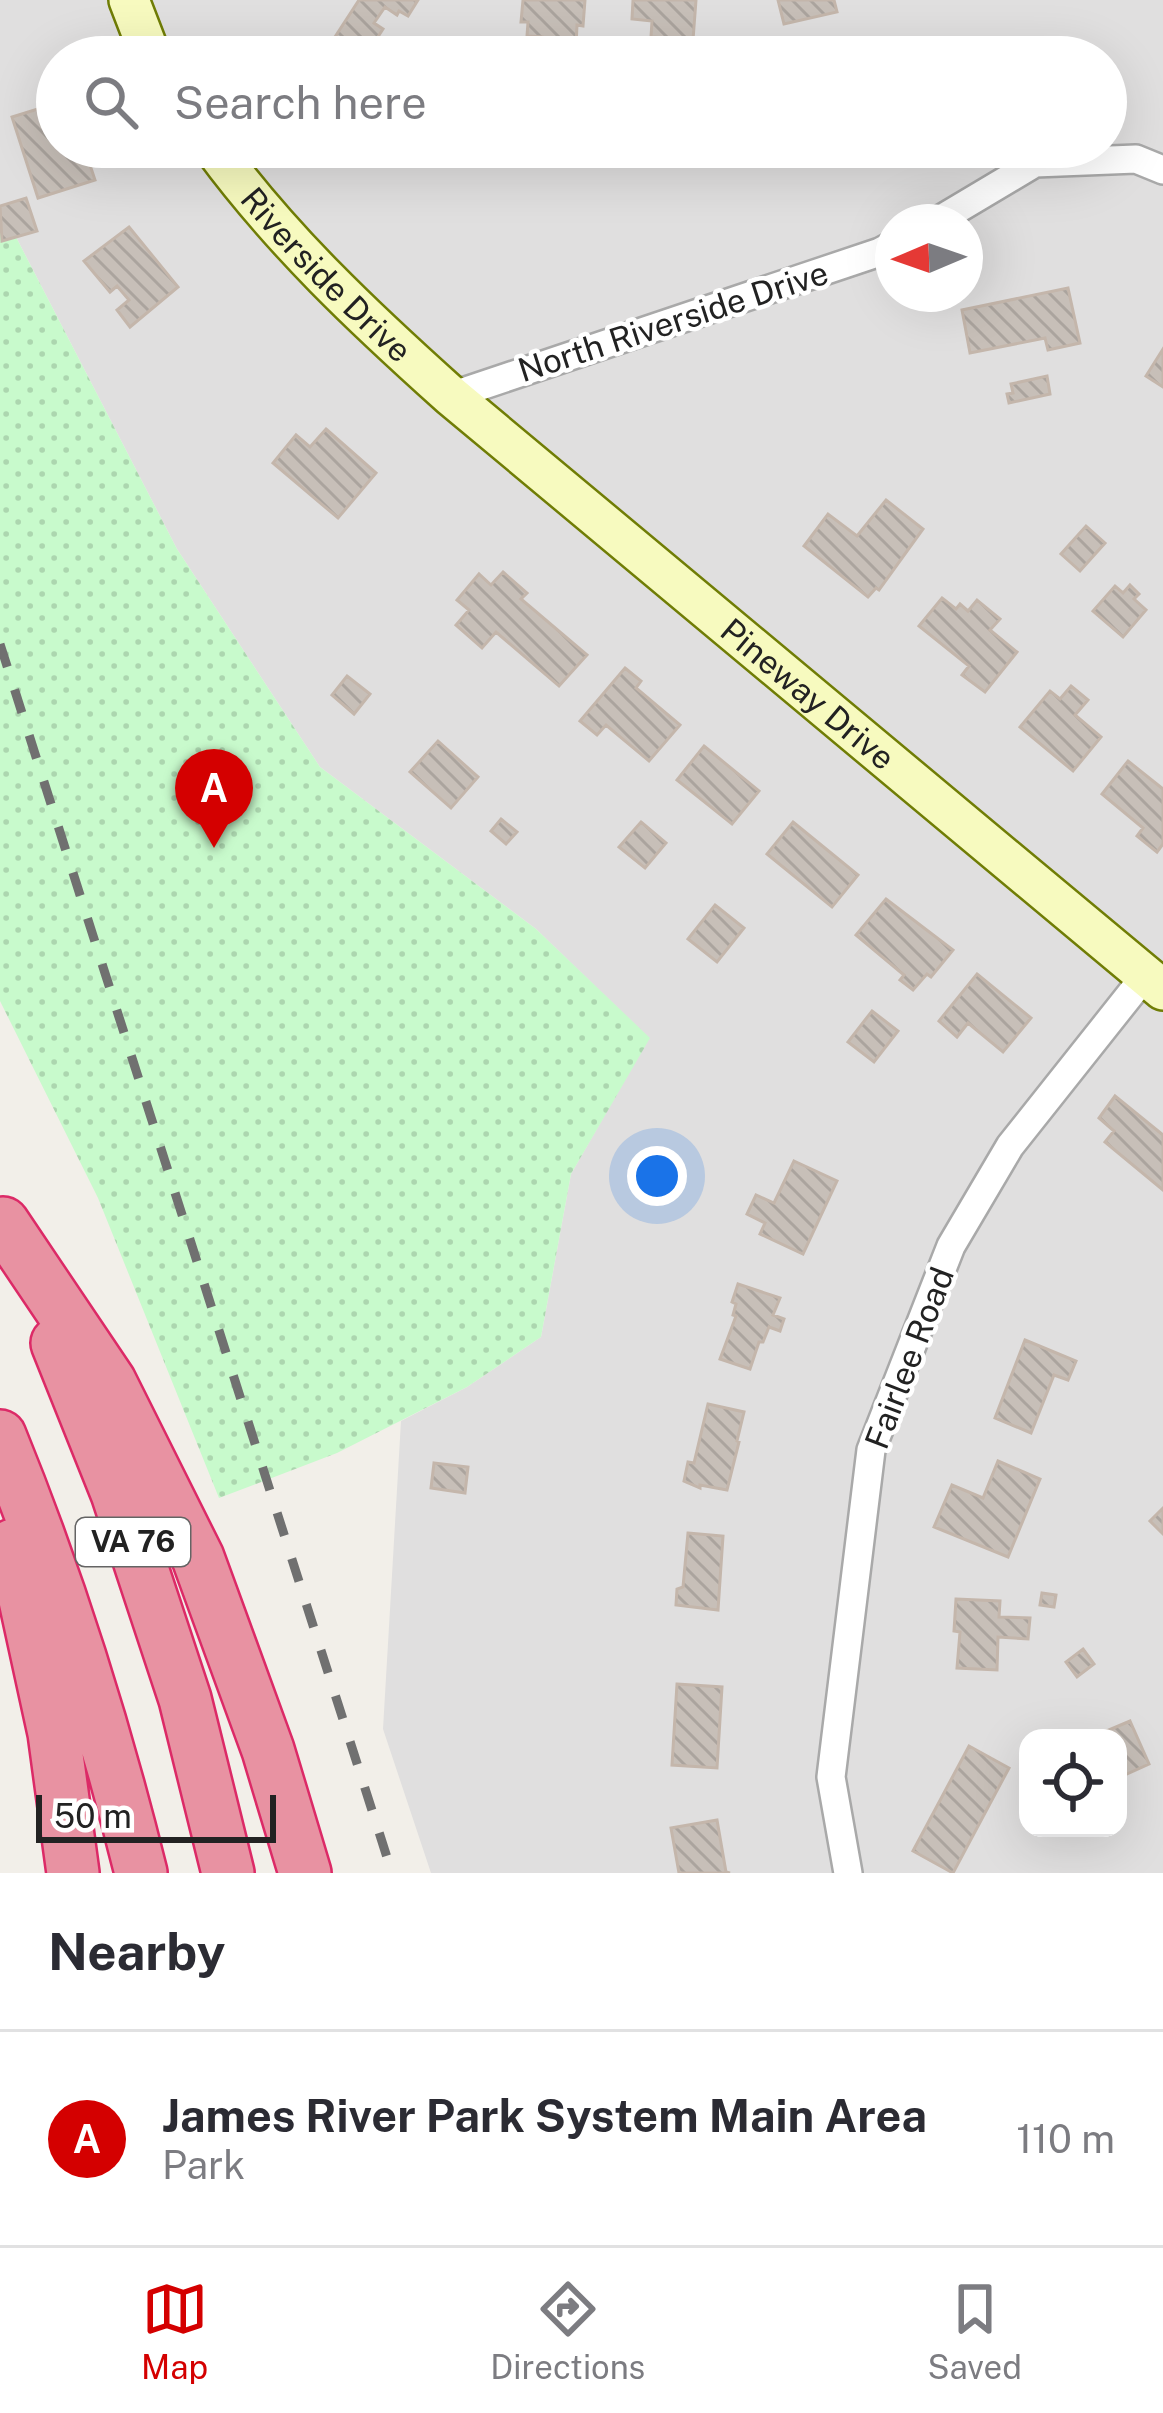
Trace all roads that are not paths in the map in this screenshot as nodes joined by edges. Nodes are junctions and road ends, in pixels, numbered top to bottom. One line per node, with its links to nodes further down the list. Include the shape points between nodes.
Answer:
1 (129, 0): 2 (street)
2 (143, 36)
3 (1127, 159): 6 (street)
4 (228, 168): 9 (street, Riverside Drive, via 358,313)
5 (1027, 168): 7 (street)
6 (1163, 170)
7 (966, 204)
8 (875, 254): 9 (street, North Riverside Drive)
9 (451, 396): 10 (street, Pineway Drive)
10 (1154, 983): 18 (street, Fairlee Road, via 1010,1146 951,1246 871,1450 831,1777)
11 (2, 1220): 16 (highway, VA 76, via 117,1493 185,1700); 17 (highway, via 110,1382 198,1558)
12 (0, 1436): 15 (highway, VA 76, via 88,1681)
13 (0, 1486): 14 (highway, via 54,1733)
14 (74, 1873)
15 (141, 1873)
16 (228, 1873)
17 (305, 1873)
18 (848, 1873)

